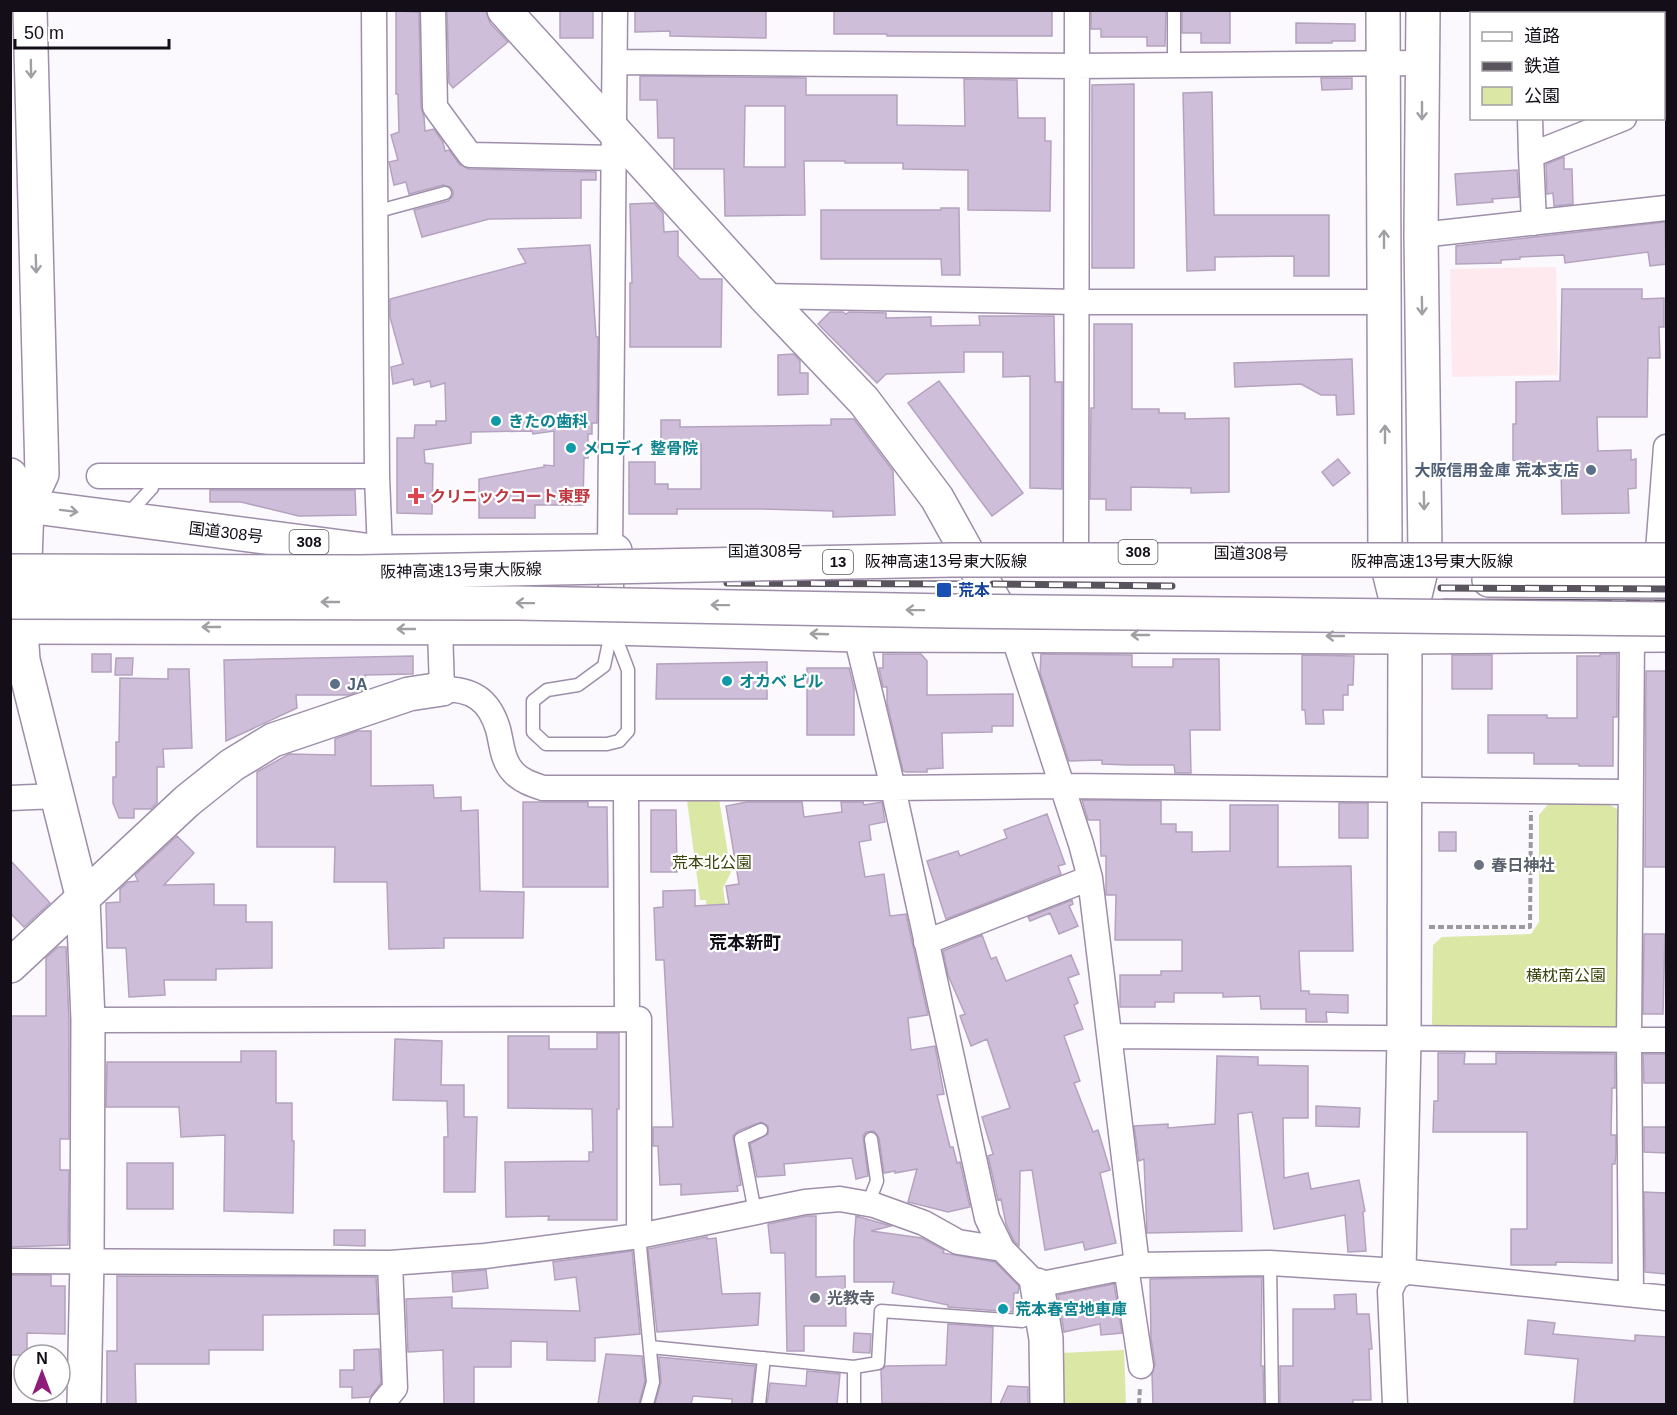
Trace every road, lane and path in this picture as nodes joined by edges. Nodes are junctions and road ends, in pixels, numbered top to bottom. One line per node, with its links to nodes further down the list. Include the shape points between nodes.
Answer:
1 (30, 10): 17 (main road, one-way to 17)
2 (374, 10): 22 (street)
3 (433, 10): 18 (street, via 435,107 470,154)
4 (504, 10): 18 (main road)
5 (615, 10): 10 (street)
6 (1077, 10): 14 (street)
7 (1174, 10): 13 (lane)
8 (1383, 10): 12 (main road)
9 (1423, 10): 11 (main road)
10 (615, 62): 14 (street); 18 (street)
11 (1422, 63): 12 (street); 24 (main road, one-way to 24)
12 (1383, 64): 13 (street); 27 (main road, one-way to 12)
13 (1174, 65): 14 (street)
14 (1077, 66): 26 (street)
15 (1530, 120): 19 (street)
16 (1619, 120): 19 (street)
17 (22, 141): 33 (main road, one-way to 33, via 42,474)
18 (614, 144): 25 (main road); 36 (street)
19 (1531, 155): 23 (street)
20 (445, 193): 22 (lane)
21 (1666, 207): 23 (street)
22 (375, 212): 31 (street)
23 (1534, 223): 24 (street)
24 (1421, 235): 39 (main road, one-way to 39)
25 (764, 296): 26 (street); 35 (main road, via 864,400 937,498)
26 (1077, 302): 27 (street); 37 (street)
27 (1384, 302): 40 (main road, one-way to 27)
28 (1666, 447): 41 (street)
29 (10, 475): 33 (main road)
30 (99, 476): 31 (street)
31 (377, 476): 42 (street)
32 (152, 488): 34 (lane)
33 (19, 505): 34 (main road, 国道308号 / 308, one-way to 34); 46 (main road)
34 (124, 518): 42 (main road, 国道308号 / 308)
35 (966, 550): 36 (main road, 国道308号 / 308); 37 (main road, 国道308号 / 308); 51 (main road)
36 (610, 551): 42 (main road, 国道308号 / 308); 48 (street)
37 (1076, 552): 40 (main road, 国道308号 / 308)
38 (10, 553): 42 (main road, bridge, via 296,566)
39 (1425, 554): 40 (main road, 国道308号 / 308); 41 (main road, 国道308号 / 308); 54 (main road)
40 (1385, 555): 54 (main road)
41 (1664, 561): 42 (main road, 阪神高速13号東大阪線 / 13, bridge)
42 (370, 562): 43 (main road, 阪神高速13号東大阪線 / 13, bridge)
43 (10, 572)
44 (1666, 598): 45 (main road, bridge, via 1099,602)
45 (951, 610): 46 (main road, 阪神高速13号東大阪線, one-way to 46, bridge, via 517,603); 47 (main road, 阪神高速13号東大阪線, bridge)
46 (15, 618): 49 (main road, one-way to 46); 62 (main road)
47 (1666, 619)
48 (612, 628): 48 (lane, via 628,670 628,731 619,741 607,744 546,744 533,732 533,701 547,690 578,685 604,666); 49 (main road); 50 (main road, one-way to 48)
49 (441, 629): 55 (street)
50 (856, 634): 51 (main road); 58 (street)
51 (1013, 634): 54 (main road, one-way to 51); 56 (street)
52 (1632, 635): 53 (main road); 54 (main road); 61 (street)
53 (1666, 635)
54 (1405, 637): 59 (main road)
55 (442, 689): 57 (street, via 460,689 478,697 490,710 502,753 512,771 525,782 543,788); 65 (main road, via 409,694 273,740 232,765 187,801)
56 (1062, 786): 58 (street); 59 (street); 64 (street)
57 (626, 788): 58 (street); 69 (street)
58 (893, 788): 67 (street)
59 (1404, 790): 60 (street); 66 (main road)
60 (1531, 792): 61 (street); 66 (path, via 1530,927)
61 (1630, 792): 74 (street)
62 (57, 796): 63 (street); 65 (main road)
63 (10, 798)
64 (1090, 878): 67 (street); 71 (street)
65 (83, 899): 68 (main road); 70 (main road)
66 (1405, 927): 72 (main road)
67 (926, 942): 80 (street, via 987,1218)
68 (10, 966)
69 (627, 1019): 70 (street); 79 (street, via 639,1019)
70 (88, 1020): 81 (main road)
71 (1111, 1036): 72 (street); 85 (street)
72 (1404, 1039): 74 (street); 86 (main road)
73 (1666, 1040): 74 (street)
74 (1629, 1041): 87 (street)
75 (761, 1130): 78 (lane, via 741,1139)
76 (871, 1139): 77 (lane, via 877,1180)
77 (868, 1204): 78 (street, via 840,1199); 80 (street, via 924,1223 958,1242)
78 (754, 1212): 79 (street)
79 (639, 1236): 83 (street, via 485,1256); 90 (lane)
80 (1002, 1249): 89 (street)
81 (87, 1260): 82 (street); 83 (street); 94 (main road)
82 (10, 1261)
83 (390, 1263): 95 (street, via 395,1388)
84 (1270, 1263): 85 (street); 86 (street); 100 (lane)
85 (1132, 1266): 89 (street); 92 (street)
86 (1399, 1271): 87 (street); 101 (street, via 1390,1291)
87 (1631, 1294): 88 (street)
88 (1666, 1298)
89 (1039, 1299): 93 (lane, via 1022,1321 881,1311 878,1363); 99 (main road, via 1046,1339)
90 (650, 1347): 91 (lane); 96 (lane, via 653,1382)
91 (765, 1358): 93 (lane); 97 (lane)
92 (1141, 1366)
93 (854, 1367): 98 (lane)
94 (84, 1404)
95 (382, 1404)
96 (647, 1404)
97 (759, 1404)
98 (854, 1404)
99 (1047, 1404)
100 (1272, 1404)
101 (1395, 1404)

